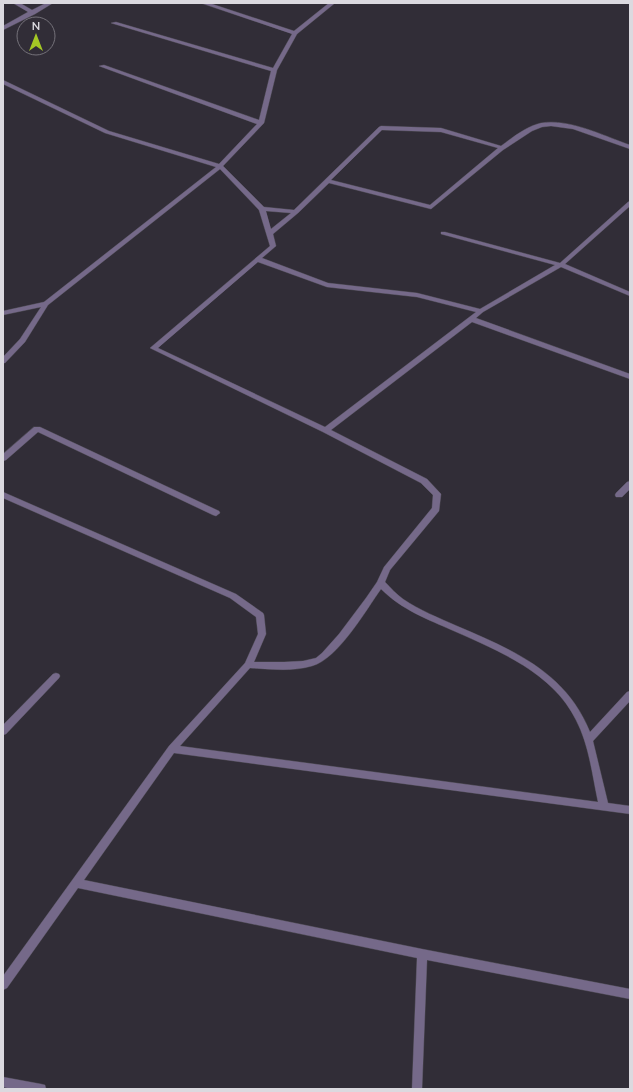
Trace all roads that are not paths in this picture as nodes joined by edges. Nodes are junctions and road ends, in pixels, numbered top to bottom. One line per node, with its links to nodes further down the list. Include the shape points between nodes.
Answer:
1 (16, 3): 5 (street)
2 (50, 3): 5 (street)
3 (204, 3): 8 (street)
4 (332, 3): 8 (street)
5 (33, 13): 7 (street)
6 (114, 23): 10 (street)
7 (3, 28)
8 (295, 33): 10 (street)
9 (102, 66): 12 (street)
10 (274, 70): 12 (street)
11 (3, 82): 15 (street, via 107,132)
12 (261, 123): 15 (street)
13 (630, 147): 14 (street, via 576,129 542,125)
14 (503, 148): 16 (street, via 441,130 381,128); 16 (street, via 431,207)
15 (220, 166): 18 (street); 25 (street)
16 (327, 181): 19 (street)
17 (630, 203): 23 (street)
18 (262, 209): 19 (street); 21 (street)
19 (296, 212): 21 (street)
20 (443, 232): 23 (street)
21 (269, 234): 22 (street, via 273,246)
22 (257, 259): 26 (street, via 327,285 417,295); 31 (street, via 154,348)
23 (561, 265): 24 (street); 26 (street)
24 (630, 294)
25 (46, 304): 27 (street); 29 (street, via 23,340)
26 (481, 311): 28 (street)
27 (3, 313)
28 (471, 319): 30 (street); 31 (street)
29 (3, 361)
30 (630, 377)
31 (326, 430): 37 (street, via 424,481 437,494 436,509 388,569)
32 (3, 458): 36 (street, via 37,429)
33 (630, 484): 35 (street)
34 (3, 494): 38 (street, via 233,596 260,615 262,634)
35 (620, 495)
36 (216, 513)
37 (381, 583): 38 (street, via 338,640 319,660 291,666); 42 (street, via 400,601 519,659 556,685 577,711)
38 (248, 665): 43 (street)
39 (56, 676): 41 (street)
40 (630, 695): 42 (street)
41 (3, 731)
42 (588, 741): 44 (street)
43 (172, 749): 44 (street); 46 (street)
44 (604, 807): 45 (street)
45 (630, 810)
46 (76, 883): 47 (street); 48 (street)
47 (422, 954): 49 (street); 52 (street)
48 (3, 985)
49 (630, 994)
50 (3, 1082): 51 (street)
51 (41, 1089)
52 (417, 1089)

